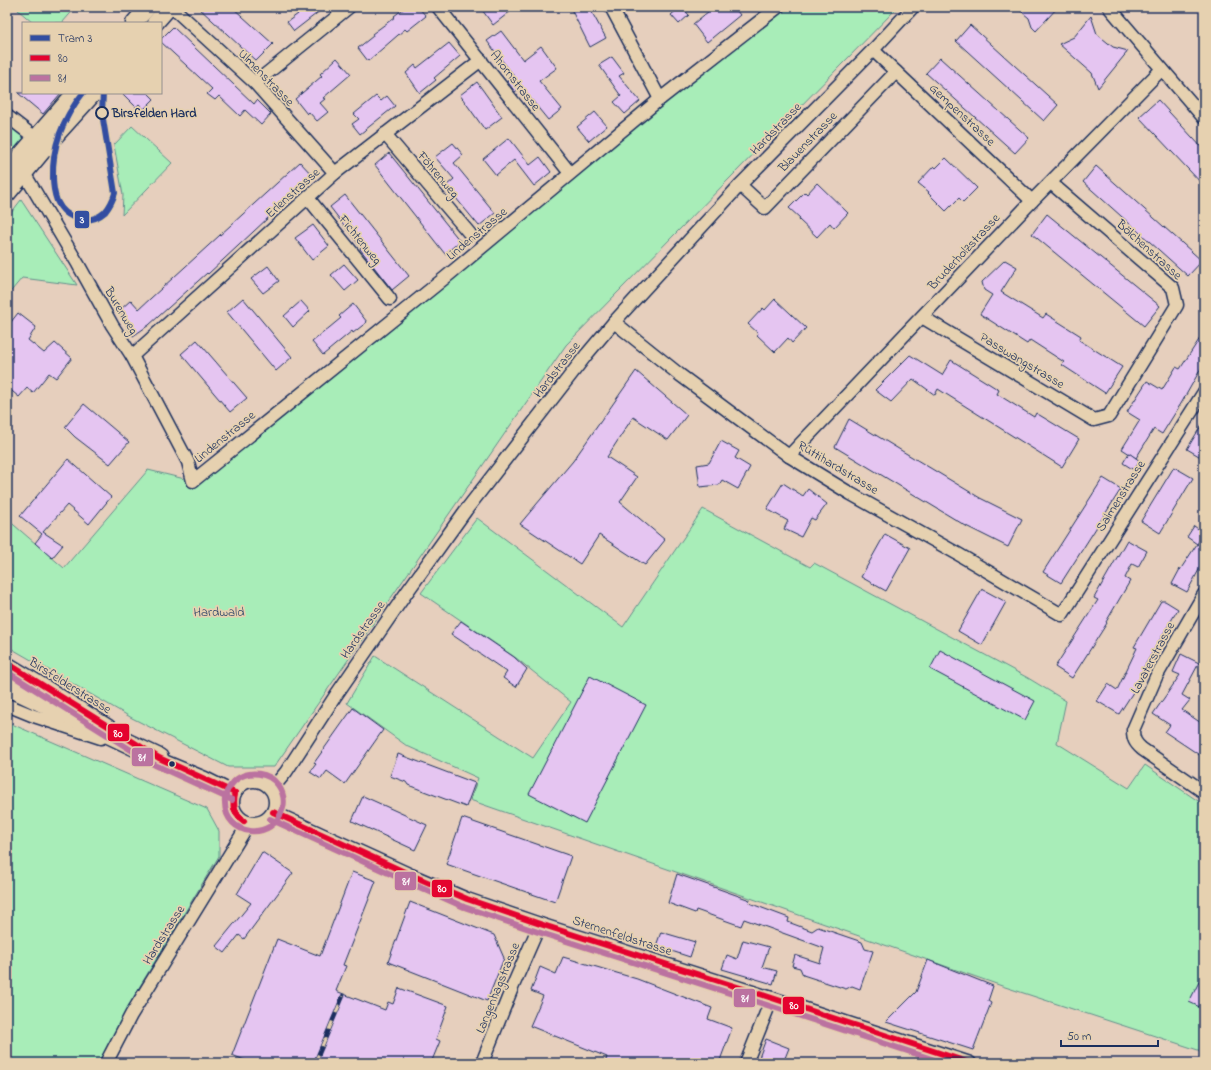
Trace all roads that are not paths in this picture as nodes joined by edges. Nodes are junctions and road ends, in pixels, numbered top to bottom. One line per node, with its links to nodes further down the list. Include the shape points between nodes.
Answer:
1 (148, 7): 10 (main road)
2 (168, 7): 11 (main road)
3 (172, 7): 16 (street, Ulmenstrasse)
4 (349, 7): 16 (street)
5 (438, 7): 13 (street, Ahornstrasse)
6 (611, 7): 19 (street)
7 (778, 7): 19 (street, Lindenstrasse)
8 (913, 7): 12 (street, Hardstrasse)
9 (1109, 7): 14 (street)
10 (135, 22)
11 (156, 22)
12 (873, 50): 15 (street, Gempenstrasse); 28 (street, Hardstrasse)
13 (481, 60): 22 (street, Erlenstrasse); 26 (street, Ahornstrasse)
14 (1162, 69): 21 (street); 27 (street, Bruderholzstrasse)
15 (896, 72): 28 (street, Blauenstrasse, via 765,208); 31 (street, Gempenstrasse)
16 (255, 83): 25 (street, Ulmenstrasse)
17 (74, 94): 23 (main road)
18 (93, 94): 23 (main road)
19 (660, 99): 26 (street, Lindenstrasse)
20 (7, 116): 23 (street)
21 (1204, 118)
22 (385, 134): 25 (street, Erlenstrasse); 32 (street, Föhrenweg)
23 (41, 142): 24 (main road)
24 (15, 169): 29 (main road); 36 (street, Burenweg, via 78,264)
25 (335, 173): 30 (street, Erlenstrasse)
26 (570, 174): 40 (street, Lindenstrasse)
27 (1050, 183): 31 (street, Bruderholzstrasse); 38 (street, Bölchenstrasse, via 1173,288 1177,305)
28 (740, 185): 35 (street, Hardstrasse)
29 (7, 194)
30 (308, 198): 33 (street, Fichtenweg); 36 (street, Erlenstrasse)
31 (1032, 201): 34 (street, Bruderholzstrasse)
32 (470, 234)
33 (390, 299)
34 (922, 317): 38 (street, Passwangstrasse, via 1094,420); 39 (street, Bruderholzstrasse)
35 (614, 322): 39 (street, Rüttihardstrasse); 47 (street, Hardstrasse, via 462,516)
36 (132, 356): 40 (street, Burenweg, via 188,462)
37 (1204, 392): 42 (street, Salmenstrasse)
38 (1109, 416)
39 (789, 456): 42 (street, Rüttihardstrasse)
40 (193, 481)
41 (1204, 594): 48 (street, Lavaterstrasse, via 1156,677 1132,730 1136,744)
42 (1062, 615)
43 (7, 663): 46 (street, Birsfelderstrasse)
44 (7, 686): 46 (highway)
45 (7, 705): 46 (street, Birsfelderstrasse)
46 (159, 758): 49 (street, Birsfelderstrasse)
47 (272, 790): 49 (street, via 262,782 256,781 244,784); 50 (street, via 276,800)
48 (1204, 792)
49 (235, 793): 51 (street, via 233,803 236,814)
50 (274, 812): 51 (street, via 261,823); 52 (street, Sternenfeldstrasse, via 467,899)
51 (249, 823): 54 (street, Hardstrasse, via 131,1015)
52 (540, 924): 53 (street, Sternenfeldstrasse); 55 (street, Langenhagstrasse)
53 (772, 998): 56 (street); 57 (street, Sternenfeldstrasse)
54 (106, 1063)
55 (482, 1063)
56 (746, 1063)
57 (970, 1063)

